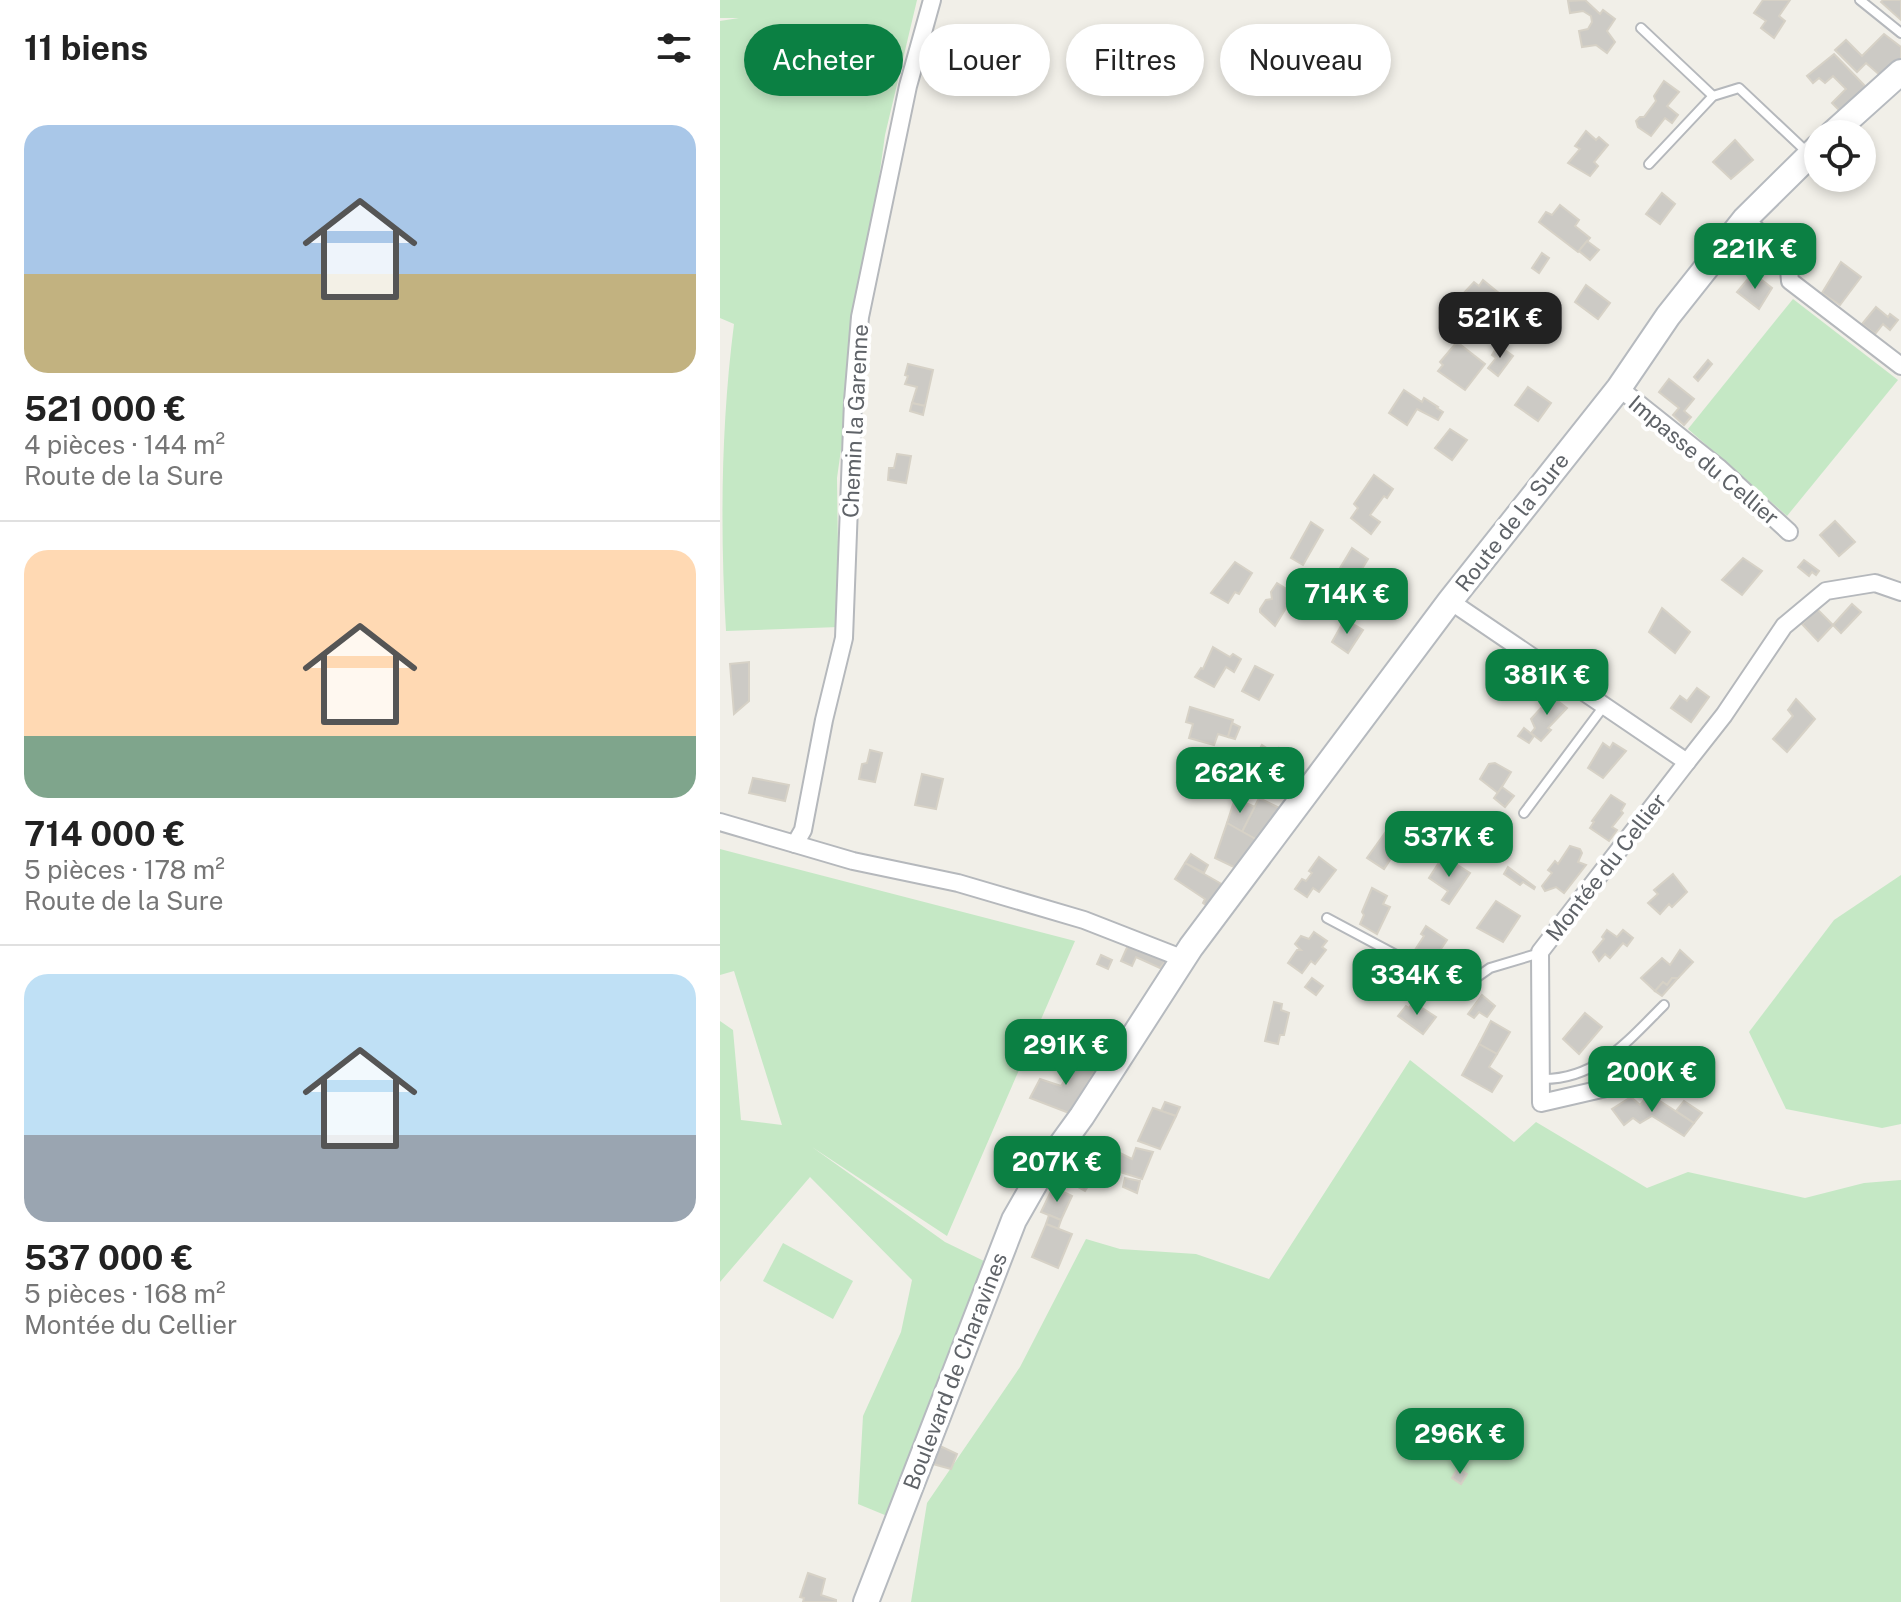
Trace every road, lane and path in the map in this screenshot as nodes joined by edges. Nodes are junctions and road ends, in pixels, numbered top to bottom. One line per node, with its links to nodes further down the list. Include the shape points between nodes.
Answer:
1 (932, 0): 21 (street, Chemin la Garenne, via 908,86 860,317 844,638 803,830)
2 (1860, 0): 4 (lane)
3 (1641, 28): 6 (lane)
4 (1901, 33)
5 (1901, 72): 7 (main road)
6 (1713, 96): 8 (lane, via 1739,88); 10 (lane)
7 (1848, 120)
8 (1804, 143)
9 (1804, 161): 11 (main road, Route de la Sure)
10 (1649, 164)
11 (1745, 219): 12 (street, via 1788,259 1790,281); 13 (main road, Route de la Sure)
12 (1901, 366)
13 (1619, 388): 14 (street, Impasse du Cellier); 16 (main road, Route de la Sure)
14 (1789, 532)
15 (1901, 592): 18 (street, Montée du Cellier, via 1875,583 1826,591 1784,626)
16 (1450, 601): 17 (street); 24 (main road, Route de la Sure)
17 (1604, 706): 18 (street); 19 (lane)
18 (1687, 762): 23 (street, Montée du Cellier)
19 (1524, 813)
20 (720, 822): 21 (street)
21 (795, 844): 24 (street, via 958,883)
22 (1327, 918): 23 (lane, via 1460,989 1490,968)
23 (1540, 952): 26 (street, Montée du Cellier)
24 (1187, 953): 28 (main road, Boulevard de Charavines, via 1014,1220)
25 (1664, 1005): 26 (lane, via 1612,1058 1564,1080)
26 (1542, 1079): 27 (street, via 1541,1103 1645,1079)
27 (1701, 1079)
28 (866, 1602)

